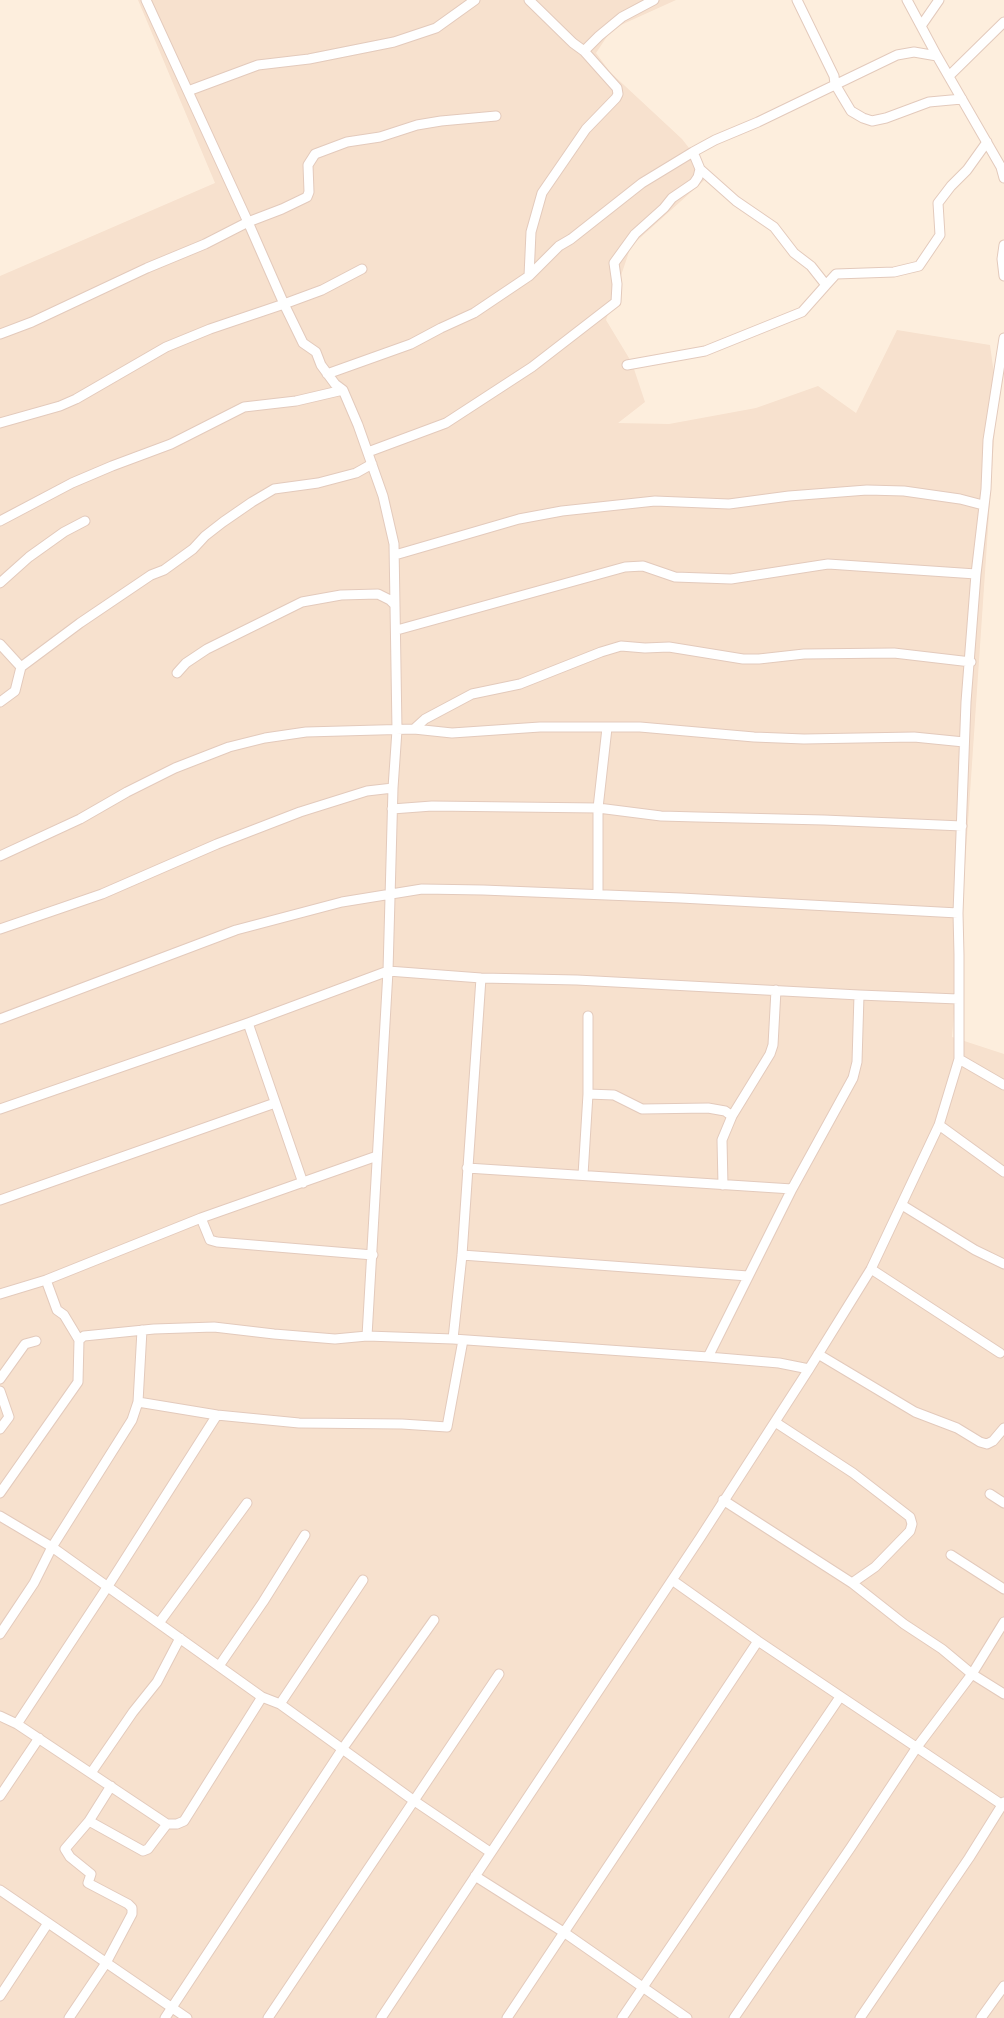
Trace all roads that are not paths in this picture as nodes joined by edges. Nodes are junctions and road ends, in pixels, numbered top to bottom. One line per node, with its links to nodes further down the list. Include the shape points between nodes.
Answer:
1 (146, 0): 14 (street)
2 (475, 0): 14 (street, via 436,28 394,42 258,66)
3 (529, 0): 10 (street)
4 (654, 0): 10 (street, via 622,17)
5 (797, 0): 13 (street)
6 (907, 0): 9 (street)
7 (939, 0): 9 (street)
8 (1004, 22): 12 (street)
9 (921, 26): 11 (street)
10 (584, 51): 24 (street, via 617,88 618,94 586,129 542,193 531,232)
11 (937, 56): 12 (street); 13 (street, via 914,52 897,55)
12 (949, 76): 15 (street)
13 (835, 84): 15 (street, via 852,111 872,121 929,102); 18 (street)
14 (188, 91): 21 (street)
15 (962, 100): 17 (street)
16 (496, 116): 21 (street, via 416,125 324,150 315,154 308,165 309,192 304,200)
17 (987, 142): 20 (street); 26 (street, via 938,203 940,234 919,266 894,272 836,274)
18 (694, 152): 19 (street); 24 (street, via 642,183 559,246)
19 (700, 169): 26 (street, via 736,201 774,228); 34 (street, via 694,183 672,198 635,234 614,263 616,302 532,367 446,424)
20 (1004, 178)
21 (248, 222): 27 (street); 28 (street)
22 (1004, 245): 25 (street)
23 (362, 269): 27 (street, via 322,290)
24 (529, 276): 31 (street, via 474,312 412,344)
25 (1004, 276)
26 (826, 285): 30 (street, via 802,312 705,351)
27 (284, 304): 31 (street, via 303,343 316,352); 33 (street, via 166,347 60,406)
28 (0, 334)
29 (1004, 338): 36 (street, via 988,440)
30 (627, 364)
31 (328, 374): 32 (street)
32 (342, 390): 34 (street); 37 (street, via 244,407 172,444 72,483)
33 (0, 423)
34 (368, 452): 35 (street)
35 (372, 464): 39 (street, via 388,513); 46 (street, via 356,474 274,489 223,522 171,565 151,575)
36 (983, 505): 39 (street, via 904,491 867,490 729,504 655,501 519,519); 40 (street)
37 (0, 521)
38 (85, 521): 41 (street, via 29,557)
39 (394, 555): 42 (street)
40 (976, 574): 43 (street, via 828,564 731,579 675,577 643,566 625,567); 45 (street)
41 (0, 583)
42 (395, 605): 43 (street); 47 (street, via 378,594 341,595 302,602 207,650)
43 (396, 630): 50 (street)
44 (0, 644): 46 (street)
45 (970, 662): 51 (street, via 894,653 804,654 743,659 669,646 620,646 520,684 475,693 426,719); 52 (street)
46 (20, 667): 48 (street, via 14,691)
47 (177, 673)
48 (0, 702)
49 (607, 728): 51 (street, via 540,727 452,733); 52 (street, via 640,727 804,739 914,737); 54 (street)
50 (397, 730): 51 (street); 53 (street); 57 (street, via 306,732 229,747 175,768 80,819)
51 (414, 730)
52 (964, 742): 56 (street)
53 (392, 788): 55 (street); 61 (street, via 367,791 300,812 102,894)
54 (598, 808): 55 (street, via 432,806); 56 (street, via 697,818); 59 (street)
55 (392, 809): 58 (street)
56 (962, 826): 60 (street)
57 (0, 856)
58 (391, 893): 59 (street, via 422,889); 62 (street); 68 (street, via 342,902 236,930)
59 (598, 894): 60 (street)
60 (958, 913): 66 (street)
61 (0, 929)
62 (388, 971): 63 (street); 69 (street); 77 (street)
63 (481, 978): 64 (street); 78 (street)
64 (776, 990): 65 (street); 75 (street, via 770,1054)
65 (859, 995): 66 (street); 83 (street, via 857,1062 853,1078)
66 (958, 999): 70 (street)
67 (588, 1016): 72 (street)
68 (0, 1019)
69 (248, 1023): 73 (street); 74 (street)
70 (958, 1060): 71 (street); 76 (street)
71 (1004, 1085)
72 (588, 1094): 75 (street, via 614,1094 642,1108 708,1108 725,1111); 80 (street)
73 (275, 1103): 81 (street); 84 (street)
74 (0, 1109)
75 (732, 1116): 82 (street, via 722,1140)
76 (939, 1125): 79 (street); 85 (street)
77 (377, 1156): 81 (street); 87 (street)
78 (467, 1168): 80 (street); 88 (street)
79 (1004, 1172)
80 (583, 1175): 82 (street)
81 (304, 1183): 86 (street)
82 (722, 1185): 83 (street)
83 (792, 1188): 91 (street)
84 (0, 1200)
85 (902, 1205): 89 (street); 90 (street)
86 (202, 1218): 87 (street, via 210,1240 218,1242); 92 (street)
87 (373, 1255): 95 (street)
88 (462, 1255): 91 (street); 96 (street)
89 (1004, 1264)
90 (871, 1269): 100 (street); 101 (street)
91 (748, 1276): 102 (street)
92 (46, 1280): 93 (street); 97 (street, via 56,1310 64,1315)
93 (0, 1294)
94 (142, 1330): 95 (street, via 214,1327 335,1339); 97 (street, via 84,1336); 106 (street)
95 (367, 1336): 96 (street)
96 (452, 1339): 98 (street)
97 (79, 1340): 111 (street, via 78,1382)
98 (463, 1340): 102 (street); 107 (street, via 447,1427 323,1424)
99 (36, 1341): 104 (street, via 25,1344)
100 (1000, 1353)
101 (818, 1354): 103 (street); 109 (street, via 915,1412 957,1428 980,1442 994,1441)
102 (708, 1357): 103 (street)
103 (809, 1369): 108 (street)
104 (0, 1379)
105 (0, 1391): 110 (street, via 9,1417)
106 (138, 1402): 107 (street); 118 (street, via 132,1420)
107 (217, 1415): 123 (street)
108 (775, 1422): 113 (street); 122 (street, via 854,1473 910,1517 910,1530 875,1567)
109 (1004, 1428)
110 (0, 1429)
111 (0, 1493)
112 (990, 1494): 115 (street)
113 (724, 1500): 121 (street); 122 (street)
114 (247, 1503): 127 (street)
115 (1004, 1503)
116 (0, 1516): 118 (street)
117 (305, 1535): 131 (street)
118 (52, 1547): 123 (street); 128 (street, via 34,1583)
119 (951, 1555): 124 (street)
120 (364, 1580): 137 (street)
121 (672, 1580): 130 (street); 150 (street)
122 (852, 1583): 133 (street)
123 (108, 1586): 127 (street); 139 (street)
124 (1004, 1589)
125 (434, 1620): 142 (street)
126 (1004, 1622): 133 (street)
127 (159, 1623): 129 (street)
128 (0, 1634)
129 (180, 1638): 131 (street); 143 (street)
130 (758, 1642): 136 (street); 154 (street)
131 (219, 1666): 135 (street)
132 (499, 1674): 146 (street)
133 (972, 1674): 134 (street); 141 (street)
134 (1004, 1694)
135 (262, 1697): 137 (street); 149 (street, via 184,1820)
136 (840, 1697): 141 (street); 157 (street)
137 (280, 1704): 142 (street)
138 (0, 1716): 139 (street)
139 (17, 1724): 140 (street)
140 (38, 1738): 143 (street); 145 (street)
141 (917, 1747): 147 (street); 168 (street)
142 (343, 1748): 146 (street); 159 (street)
143 (91, 1774): 144 (street)
144 (112, 1786): 148 (street); 149 (street)
145 (0, 1796)
146 (413, 1800): 150 (street); 163 (street)
147 (1003, 1804): 169 (street)
148 (89, 1821): 149 (street, via 143,1851); 155 (street, via 65,1849 91,1874 88,1882 132,1908 132,1914)
149 (167, 1824)
150 (490, 1852): 151 (street)
151 (476, 1876): 154 (street); 164 (street)
152 (0, 1890): 153 (street)
153 (48, 1923): 155 (street); 158 (street)
154 (564, 1934): 157 (street); 165 (street)
155 (106, 1963): 159 (street); 160 (street)
156 (1004, 1986): 170 (street)
157 (642, 1988): 166 (street); 167 (street)
158 (0, 1996)
159 (172, 2008): 161 (street); 162 (street)
160 (69, 2018)
161 (165, 2018)
162 (187, 2018)
163 (268, 2018)
164 (381, 2018)
165 (507, 2018)
166 (622, 2018)
167 (687, 2018)
168 (734, 2018)
169 (860, 2018)
170 (981, 2018)

